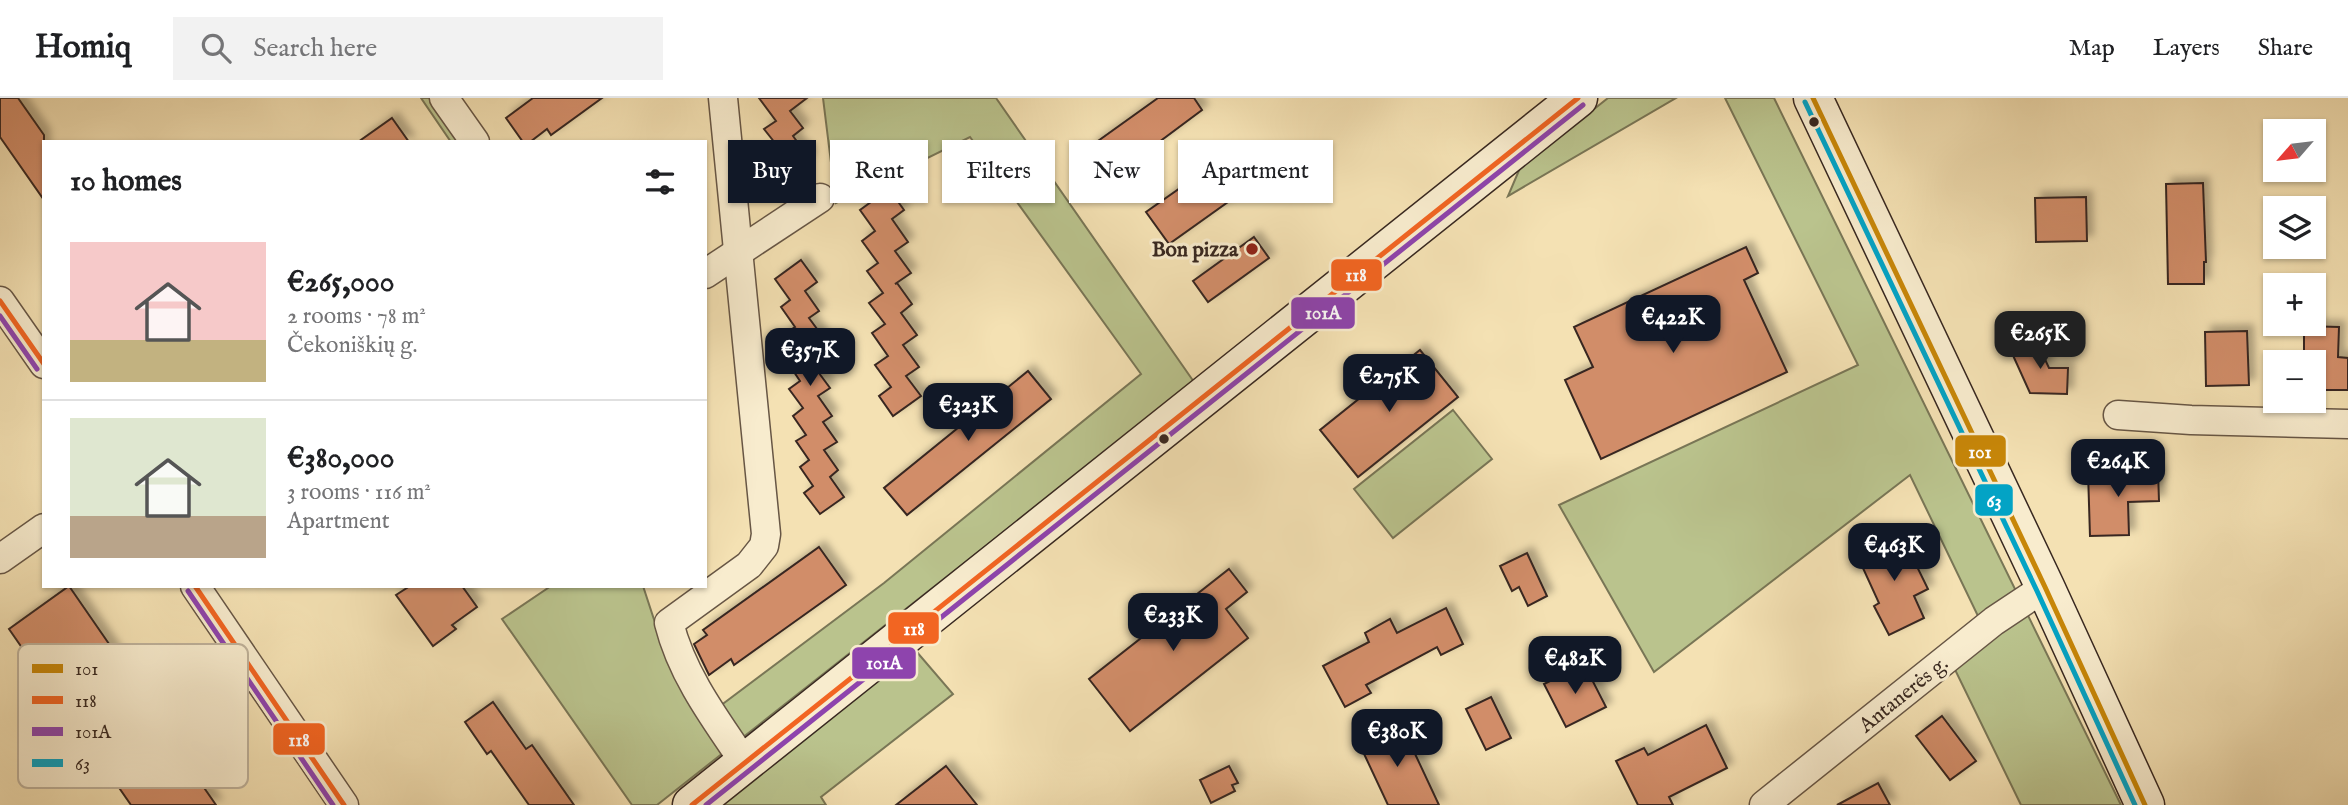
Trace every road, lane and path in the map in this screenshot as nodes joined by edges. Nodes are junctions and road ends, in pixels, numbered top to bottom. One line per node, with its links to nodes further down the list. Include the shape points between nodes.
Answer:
1 (723, 98): 7 (street)
2 (1578, 98): 19 (main road)
3 (1813, 98): 15 (main road)
4 (454, 102): 5 (street)
5 (474, 140)
6 (820, 198): 7 (street)
7 (740, 251): 8 (street); 19 (street, via 764,546 749,565 669,623 680,659)
8 (707, 273)
9 (0, 301): 10 (street)
10 (42, 361)
11 (2118, 415): 12 (street)
12 (2348, 424)
13 (42, 529): 14 (street)
14 (0, 559)
15 (2045, 587): 22 (street, Antanerės g., via 1994,621); 23 (main road)
16 (196, 588): 17 (street)
17 (234, 644)
18 (248, 664): 20 (street)
19 (745, 763): 21 (main road)
20 (344, 805)
21 (692, 805)
22 (1764, 805)
23 (2145, 805)

